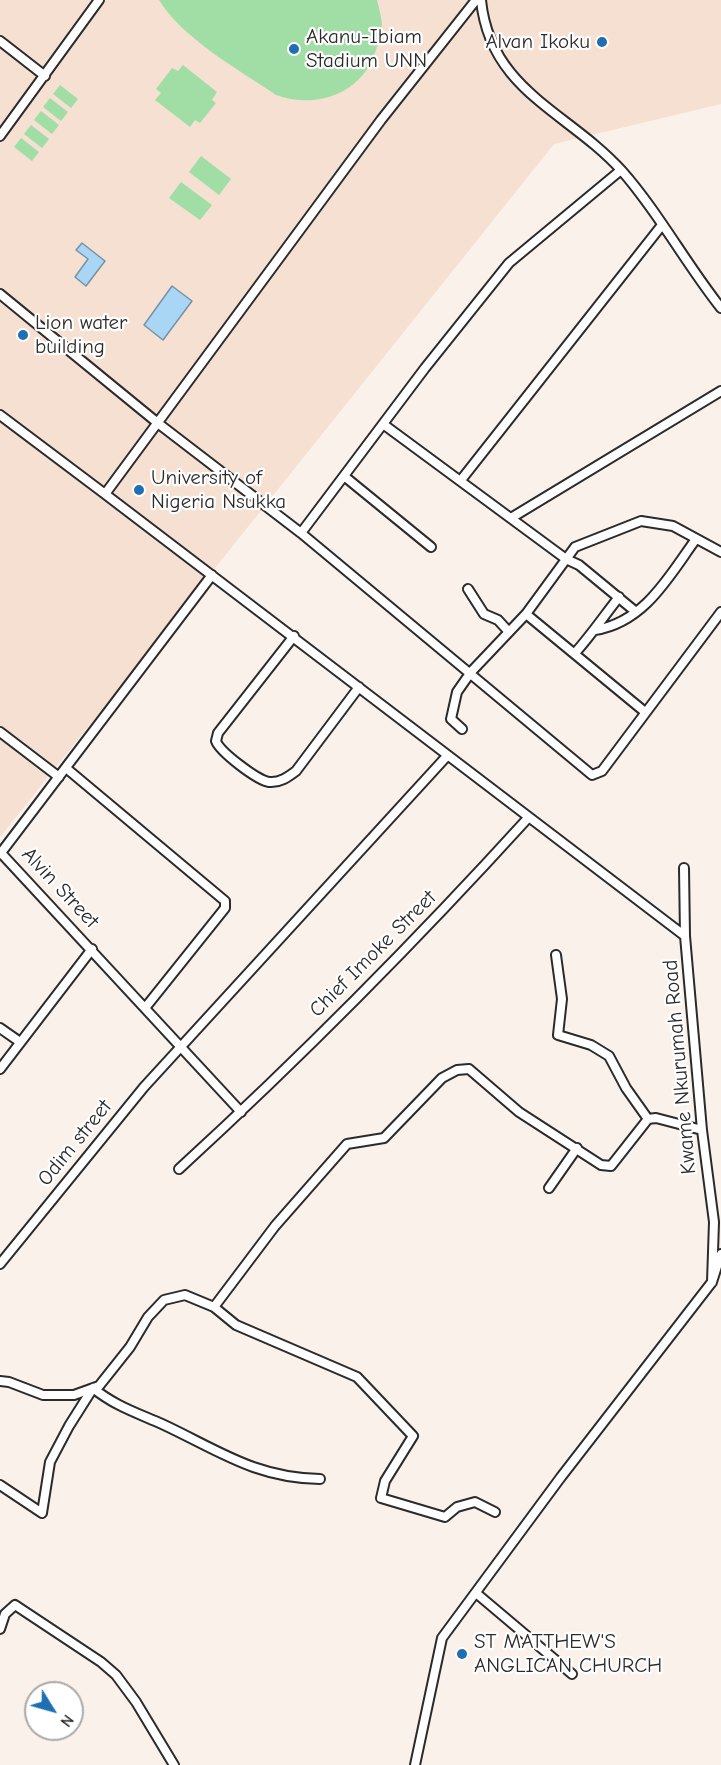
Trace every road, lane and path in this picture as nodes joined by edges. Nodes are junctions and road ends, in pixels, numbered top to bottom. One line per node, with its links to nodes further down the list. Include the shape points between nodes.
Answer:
1 (99, 0): 5 (street)
2 (476, 0): 13 (street, via 381,120)
3 (481, 0): 7 (street, via 489,39 515,77)
4 (0, 41): 5 (street)
5 (45, 75): 6 (street)
6 (0, 136)
7 (621, 170): 8 (street); 14 (street, via 509,263)
8 (662, 225): 10 (street); 16 (street)
9 (0, 294): 13 (street)
10 (721, 308)
11 (721, 391): 18 (street)
12 (0, 415): 17 (street, Kwame Nkurumah Road)
13 (159, 424): 17 (street); 19 (street)
14 (383, 424): 15 (street); 16 (street)
15 (344, 477): 19 (street); 21 (street)
16 (461, 480): 18 (street)
17 (105, 494): 24 (street, Kwame Nkurumah Road)
18 (511, 518): 23 (street)
19 (301, 533): 34 (street)
20 (696, 539): 22 (street); 23 (street, via 673,526 641,521 574,547); 27 (street, via 654,598)
21 (431, 547)
22 (721, 552)
23 (566, 559): 26 (street); 29 (street)
24 (212, 575): 32 (street, Kwame Nkurumah Road); 40 (street)
25 (468, 589): 31 (street, via 484,614 498,620)
26 (619, 597): 27 (street); 30 (street)
27 (636, 612): 30 (street, via 611,628)
28 (721, 612): 36 (street)
29 (526, 614): 31 (street); 33 (street)
30 (596, 630): 33 (street)
31 (509, 632): 34 (street)
32 (294, 636): 35 (street, Kwame Nkurumah Road); 35 (street, via 218,733 216,741 223,751 263,780 278,782 287,778)
33 (575, 653): 36 (street)
34 (471, 672): 36 (street, via 592,775 602,771); 37 (street, via 452,706 451,719)
35 (359, 687): 39 (street, Kwame Nkurumah Road)
36 (645, 712)
37 (462, 729)
38 (0, 732): 41 (street)
39 (447, 756): 42 (street, Kwame Nkurumah Road); 51 (street, Odim street)
40 (66, 768): 41 (street); 48 (street, via 225,901 225,908)
41 (58, 777): 43 (street)
42 (528, 818): 45 (street, Kwame Nkurumah Road); 53 (street, Chief Imoke Street, via 463,890)
43 (1, 853): 46 (street, Alvin Street)
44 (684, 868): 45 (street)
45 (685, 936): 55 (street, Kwame Nkurumah Road)
46 (92, 949): 48 (street, Alvin Street); 50 (street)
47 (556, 955): 54 (street, via 562,999 558,1035 591,1045 609,1056)
48 (145, 1008): 51 (street, Alvin Street)
49 (0, 1028): 50 (street)
50 (20, 1042): 52 (street)
51 (180, 1047): 53 (street, Alvin Street); 61 (street, Odim street, via 101,1137)
52 (0, 1069)
53 (241, 1112): 57 (street, Chief Imoke Street)
54 (648, 1119): 55 (street); 56 (street, via 611,1166 601,1165)
55 (702, 1130): 59 (street, Kwame Nkurumah Road)
56 (577, 1148): 58 (street); 63 (street, via 519,1112 469,1069 457,1070 442,1078 384,1138 347,1144 275,1226)
57 (179, 1169)
58 (549, 1188)
59 (718, 1232): 62 (street, Kwame Nkurumah Road)
60 (721, 1254): 62 (street)
61 (0, 1264)
62 (712, 1282): 69 (street)
63 (214, 1307): 65 (street, via 185,1295 164,1300 105,1379); 68 (street, via 236,1325 357,1377 413,1436 385,1481 381,1498 446,1516 475,1502)
64 (0, 1381): 65 (street, via 43,1395 74,1395)
65 (93, 1388): 66 (street, via 129,1412 252,1468 299,1479); 67 (street, via 50,1462 42,1513)
66 (320, 1479)
67 (0, 1485)
68 (495, 1512)
69 (476, 1593): 71 (street); 73 (street, via 442,1638)
70 (0, 1629): 72 (street, via 5,1614 15,1605 101,1662 127,1688)
71 (572, 1674)
72 (174, 1765)
73 (416, 1765)

